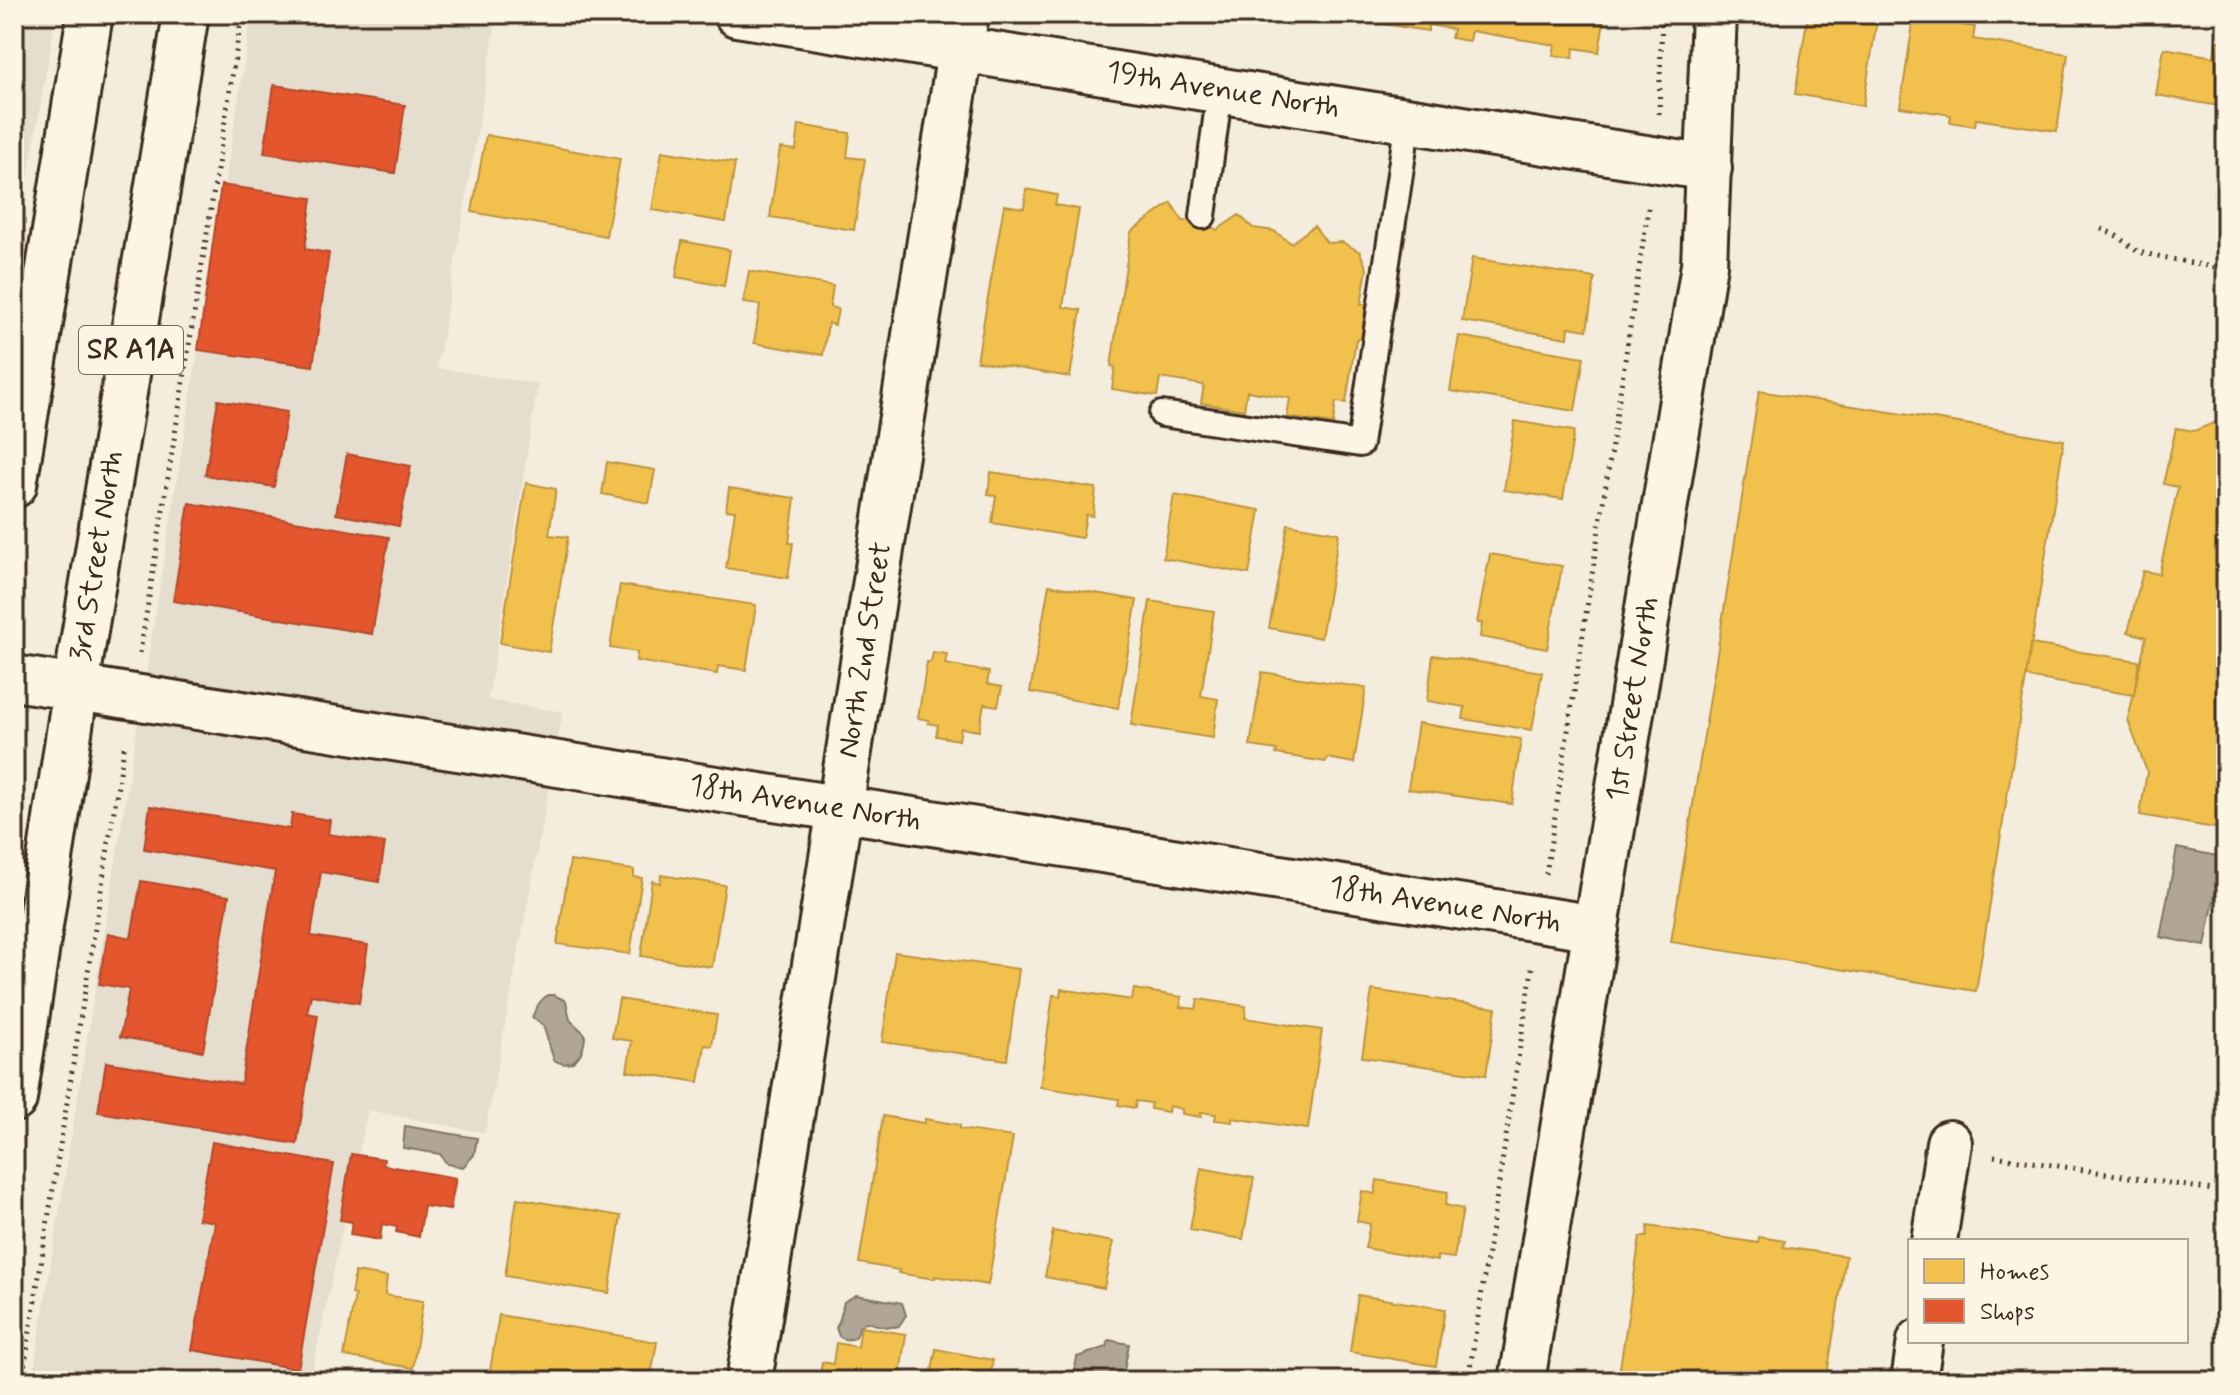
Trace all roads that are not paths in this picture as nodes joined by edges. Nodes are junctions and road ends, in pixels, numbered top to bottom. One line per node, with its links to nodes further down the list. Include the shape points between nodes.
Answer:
1 (90, 14): 11 (street, SR A1A)
2 (186, 14): 13 (street, 3rd Street North / SR A1A)
3 (737, 14): 5 (street, 19th Avenue North)
4 (1714, 14): 8 (street, 1st Street North)
5 (963, 31): 6 (street, 19th Avenue North); 14 (street, North 2nd Street)
6 (1220, 90): 7 (street, 19th Avenue North); 9 (lane)
7 (1408, 120): 8 (street, 19th Avenue North); 10 (lane, via 1360,444)
8 (1709, 168): 15 (street, 1st Street North, via 1704,265)
9 (1203, 216)
10 (1162, 414)
11 (14, 485)
12 (14, 678): 13 (street, 18th Avenue North)
13 (76, 686): 14 (street, 18th Avenue North); 16 (street, 3rd Street North / SR A1A)
14 (840, 809): 15 (street, 18th Avenue North); 20 (street, North 2nd Street)
15 (1596, 928): 21 (street, 1st Street North)
16 (14, 1099)
17 (1949, 1143): 18 (street)
18 (1934, 1239)
19 (1920, 1343): 22 (street)
20 (749, 1381)
21 (1522, 1381)
22 (1914, 1381)

